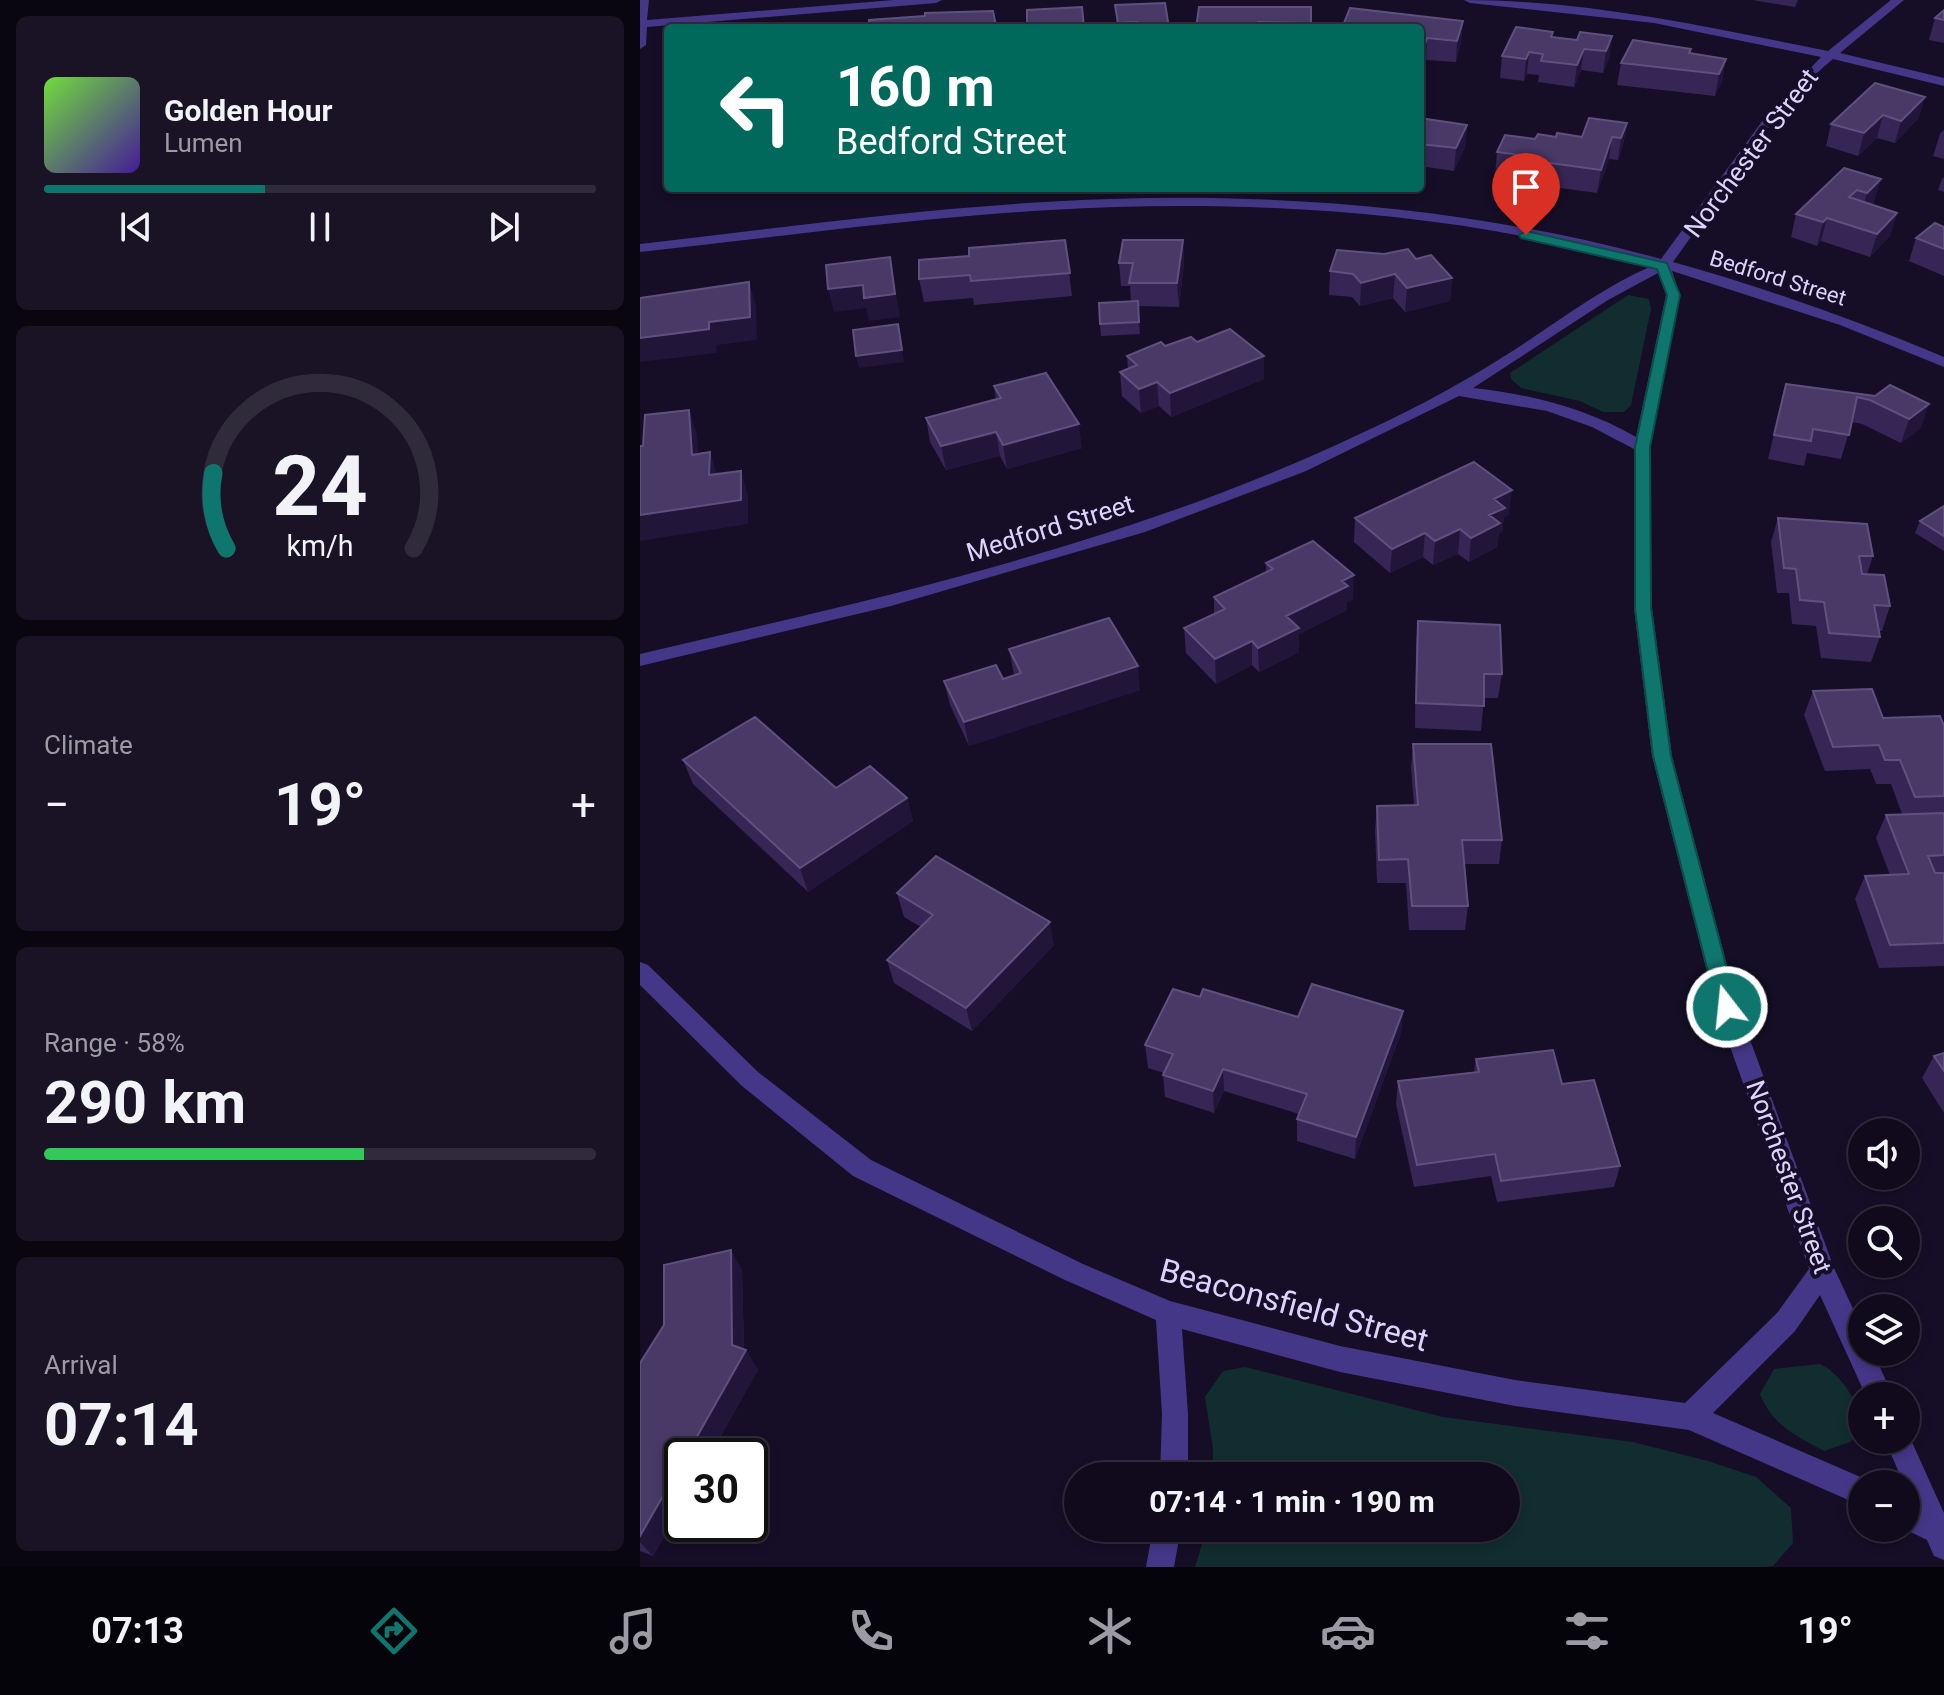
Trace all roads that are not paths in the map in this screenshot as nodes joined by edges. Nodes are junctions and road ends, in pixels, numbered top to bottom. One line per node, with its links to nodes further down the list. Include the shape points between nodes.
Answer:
1 (643, 0): 5 (street)
2 (936, 0): 5 (street)
3 (1470, 0): 7 (street, via 1654,20)
4 (1898, 0): 7 (street, Norchester Street)
5 (641, 24): 6 (street)
6 (640, 45)
7 (1828, 54): 8 (street); 10 (street, Norchester Street, via 1770,119)
8 (1944, 82)
9 (640, 248): 10 (street, Bedford Street, via 979,211 1214,202 1436,220)
10 (1663, 266): 11 (street, Bedford Street, via 1814,310); 12 (street, Medford Street, via 1622,283); 13 (street, Norchester Street, via 1673,295)
11 (1944, 362)
12 (1455, 391): 13 (street, via 1562,408); 14 (street, Medford Street, via 1300,467 1114,537 936,590)
13 (1642, 447): 16 (street, Norchester Street, via 1643,608 1662,756 1727,1007)
14 (640, 660)
15 (640, 971): 17 (street, Beaconsfield Street, via 750,1079 862,1168)
16 (1822, 1271): 18 (street, Norchester Street); 19 (street, via 1786,1322)
17 (1168, 1313): 19 (street, Beaconsfield Street, via 1355,1362 1515,1393); 21 (street)
18 (1874, 1382)
19 (1690, 1417): 22 (street, Beaconsfield Street)
20 (1905, 1454): 24 (street)
21 (1174, 1462)
22 (1848, 1486)
23 (1920, 1524): 24 (street)
24 (1940, 1538)
25 (1164, 1542): 26 (street)
26 (1160, 1567)

